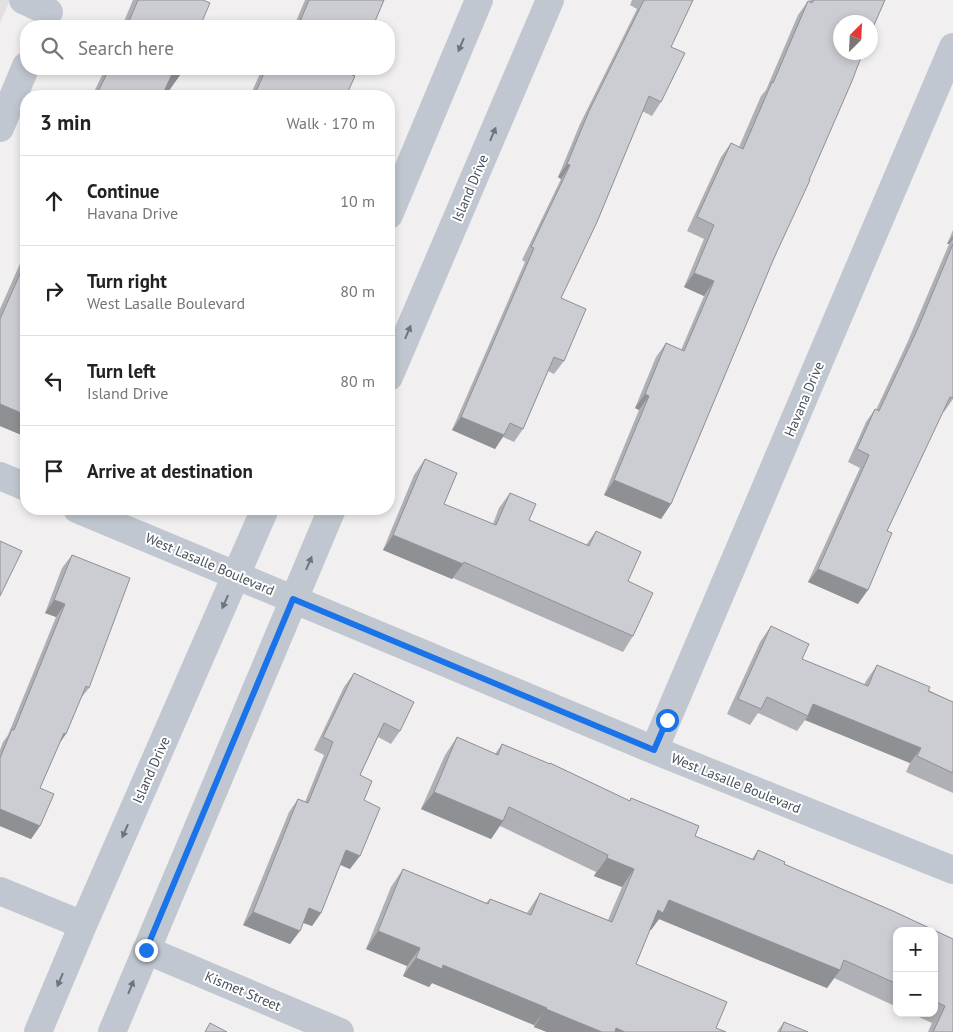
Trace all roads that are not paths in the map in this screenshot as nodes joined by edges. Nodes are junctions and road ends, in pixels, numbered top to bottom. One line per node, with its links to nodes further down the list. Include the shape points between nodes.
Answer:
1 (23, 0): 4 (street)
2 (480, 0): 8 (street, one-way to 8)
3 (550, 0): 9 (street, Island Drive, one-way to 3)
4 (49, 13)
5 (953, 48): 17 (street, Havana Drive)
6 (22, 75): 7 (street)
7 (0, 128)
8 (395, 201)
9 (395, 362)
10 (0, 476): 11 (street)
11 (20, 484)
12 (92, 515): 15 (street, West Lasalle Boulevard)
13 (262, 515): 15 (street, Island Drive)
14 (329, 515): 16 (street, one-way to 14)
15 (237, 576): 16 (street, West Lasalle Boulevard); 20 (street, Island Drive, one-way to 20)
16 (293, 599): 17 (street, West Lasalle Boulevard); 21 (street)
17 (654, 750): 18 (street, West Lasalle Boulevard)
18 (953, 870)
19 (0, 891): 20 (street)
20 (83, 925): 22 (street, Island Drive, one-way to 22)
21 (146, 950): 23 (street, one-way to 21); 24 (street, Kismet Street)
22 (38, 1032)
23 (112, 1032)
24 (340, 1032)

